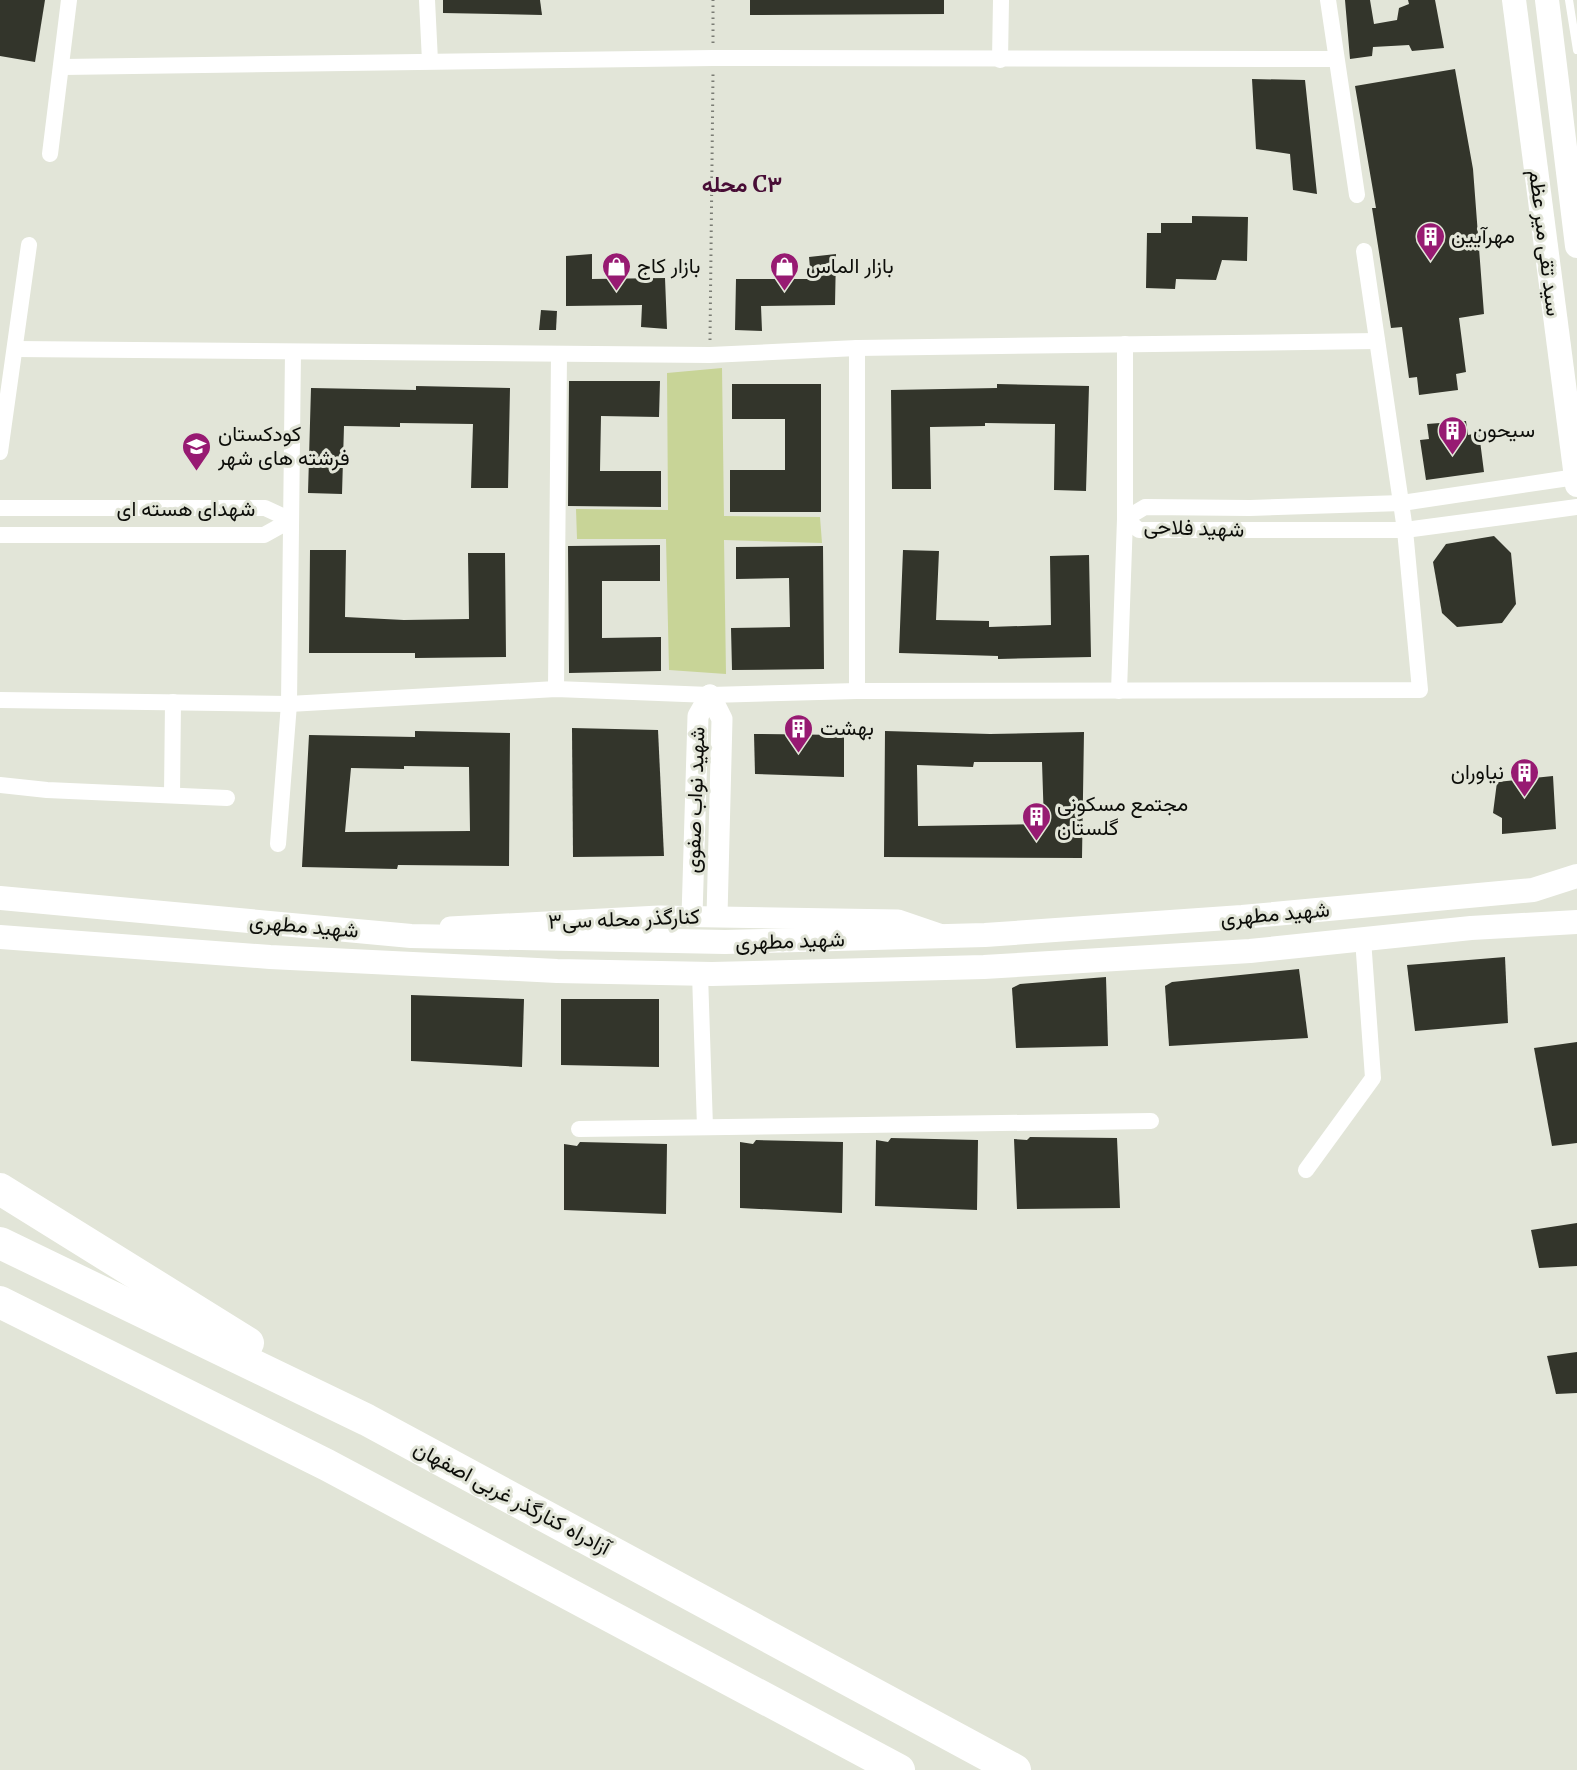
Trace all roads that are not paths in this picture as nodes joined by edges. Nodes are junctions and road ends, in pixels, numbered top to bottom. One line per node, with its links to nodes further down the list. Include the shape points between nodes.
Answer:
1 (69, 0): 12 (street)
2 (427, 0): 11 (street)
3 (1001, 0): 10 (street)
4 (1328, 0): 9 (street)
5 (1514, 0): 25 (main road, سید تقی میر عظم)
6 (1547, 0): 16 (main road, سید تقی میر عظم)
7 (1569, 0): 8 (lane)
8 (1577, 50)
9 (1335, 59): 10 (street); 14 (street)
10 (1000, 60): 11 (street)
11 (430, 61): 12 (street)
12 (63, 67): 13 (street)
13 (50, 154)
14 (1357, 195)
15 (29, 245): 21 (street)
16 (1577, 246)
17 (1364, 251): 18 (street)
18 (1377, 341): 19 (street); 27 (street)
19 (1125, 344): 20 (street); 31 (street)
20 (857, 348): 23 (street, via 710,355); 36 (street)
21 (15, 349): 22 (street); 24 (street)
22 (293, 352): 23 (street); 32 (street)
23 (559, 354): 35 (street)
24 (0, 452)
25 (1576, 481): 26 (street, شهید فلاحی)
26 (1536, 484): 27 (street, شهید فلاحی); 30 (street, via 1550,492 1551,502)
27 (1402, 503): 31 (street, شهید فلاحی, via 1144,507); 33 (street)
28 (1577, 507): 30 (street, شهید فلاحی)
29 (0, 508): 32 (street, شهدای هسته ای, via 265,508)
30 (1543, 511): 33 (street, شهید فلاحی)
31 (1125, 519): 33 (street, شهید فلاحی, via 1139,530); 37 (street)
32 (291, 520): 34 (street, شهدای هسته ای, via 264,535); 41 (street)
33 (1406, 530): 37 (street, via 1420,690)
34 (0, 535)
35 (556, 689): 38 (street); 41 (street)
36 (856, 691): 37 (street); 38 (street)
37 (1119, 692)
38 (710, 695): 47 (street, شهید نواب صفوی, via 698,716); 48 (street, شهید نواب صفوی, via 722,719)
39 (0, 700): 40 (street)
40 (173, 702): 41 (street); 43 (street)
41 (289, 704): 45 (street)
42 (0, 785): 43 (street)
43 (172, 795): 44 (street)
44 (227, 798)
45 (278, 844)
46 (1577, 876): 49 (main road, شهید مطهری, via 1533,890)
47 (692, 879): 48 (street, via 701,890 709,891); 51 (street, شهید نواب صفوی)
48 (718, 883): 52 (street, شهید نواب صفوی)
49 (1507, 892): 54 (main road, via 1515,905); 56 (main road, شهید مطهری, via 1242,917)
50 (0, 898): 55 (main road, شهید مطهری)
51 (692, 916): 52 (street, کنارگذر محله سی۳); 55 (street, کنارگذر محله سی۳, via 444,927)
52 (717, 916): 56 (street, کنارگذر محله سی۳, via 898,920)
53 (1577, 922): 54 (main road, شهید مطهری)
54 (1506, 926): 58 (main road, شهید مطهری)
55 (411, 936): 56 (main road, شهید مطهری, via 725,942)
56 (945, 936)
57 (0, 937): 59 (main road, شهید مطهری, via 270,957)
58 (1363, 939): 59 (main road, شهید مطهری, via 1250,951 996,967); 63 (street, via 1373,1078)
59 (700, 974): 61 (street)
60 (1151, 1121): 61 (street)
61 (705, 1127): 62 (street)
62 (579, 1129)
63 (1306, 1170)
64 (0, 1190): 67 (highway)
65 (0, 1243): 67 (highway, آزادراه کنارگذر غربی اصفهان)
66 (0, 1302): 68 (highway, via 327,1465)
67 (367, 1420): 69 (highway, آزادراه کنارگذر غربی اصفهان)
68 (899, 1770)
69 (1015, 1770)

